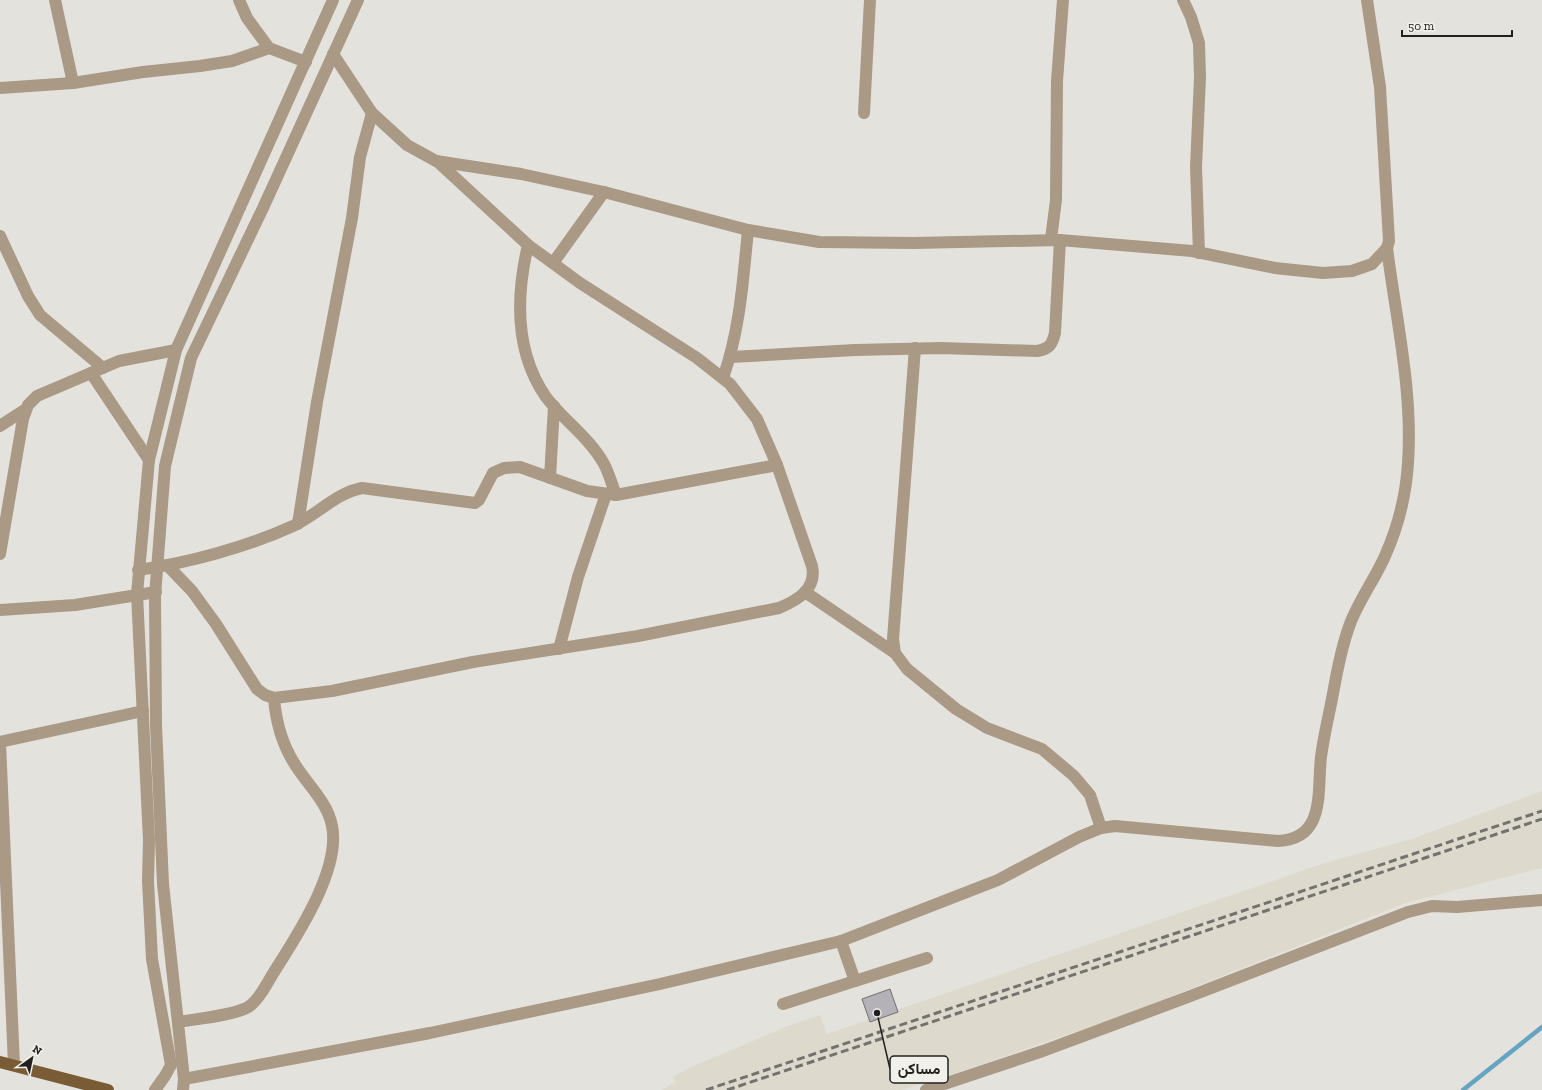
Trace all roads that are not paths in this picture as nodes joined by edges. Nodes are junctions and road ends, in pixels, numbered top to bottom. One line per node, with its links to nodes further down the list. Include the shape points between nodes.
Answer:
1 (55, 0): 12 (street)
2 (239, 0): 9 (street, via 247,18)
3 (334, 0): 11 (street)
4 (358, 0): 10 (street)
5 (870, 0): 15 (street)
6 (1063, 0): 20 (street, via 1057,81)
7 (1183, 0): 23 (street, via 1199,43 1196,168)
8 (1367, 0): 22 (street, via 1380,87 1389,241)
9 (269, 48): 11 (street); 12 (street, via 232,61)
10 (333, 54): 14 (street); 40 (street, via 191,358 165,466)
11 (306, 62): 26 (street)
12 (73, 83): 13 (street)
13 (0, 88)
14 (372, 113): 16 (street, via 407,145); 38 (street, via 360,157 352,218 317,402)
15 (864, 113)
16 (436, 161): 17 (street, via 521,174); 21 (street)
17 (604, 192): 18 (street); 24 (street)
18 (748, 230): 20 (street, via 819,242); 27 (street, via 739,319)
19 (0, 236): 28 (street, via 28,296 40,315)
20 (1055, 240): 23 (street); 25 (street, via 1055,333 1050,347 1037,351)
21 (528, 245): 24 (street); 31 (street, via 519,305 521,339 530,366 546,397)
22 (1387, 248): 23 (street, via 1372,264 1352,271 1323,273 1275,268); 51 (street, via 1405,376 1408,464 1403,503 1385,555 1351,622 1343,645 1321,756 1315,819 1300,837 1289,841 1116,826)
23 (1199, 253)
24 (553, 263): 30 (street, via 669,339)
25 (916, 348): 27 (street); 47 (street, via 893,639)
26 (176, 350): 28 (street, via 119,361); 34 (street)
27 (731, 356): 30 (street)
28 (104, 368): 29 (street)
29 (91, 373): 32 (street, via 37,396); 34 (street)
30 (723, 378): 35 (street, via 757,419)
31 (554, 406): 36 (street); 37 (street, via 603,463)
32 (26, 409): 33 (street); 39 (street)
33 (0, 426)
34 (149, 460): 41 (street)
35 (777, 465): 37 (street); 43 (street, via 812,566 813,577)
36 (550, 478): 37 (street); 38 (street, via 520,467 500,468 491,475 479,500 472,503 370,489 354,490)
37 (611, 495): 46 (street, via 578,577)
38 (298, 524): 40 (street, via 236,548)
39 (0, 554)
40 (162, 566): 41 (street); 42 (street); 48 (street, via 192,591 258,689)
41 (138, 570): 44 (street)
42 (156, 592): 44 (street); 58 (street, via 156,725 160,836)
43 (805, 592): 46 (street, via 793,602 779,608); 47 (street)
44 (137, 594): 45 (street, via 74,605); 49 (street)
45 (0, 610)
46 (558, 649): 48 (street, via 474,662 332,691)
47 (895, 653): 51 (street, via 907,669 956,710 987,728 1042,749 1074,776 1090,796)
48 (274, 698): 58 (street, via 277,725 286,748 324,807 332,826 326,877 301,928 252,1005 238,1012)
49 (143, 711): 50 (street); 63 (street, via 152,959 170,1062 169,1070)
50 (0, 743): 52 (street)
51 (1101, 828): 54 (street, via 998,880)
52 (3, 883): 60 (street)
53 (1542, 900): 64 (street, via 1457,907 1432,906 1408,912 1043,1051)
54 (841, 941): 56 (street); 61 (street, via 660,984)
55 (927, 958): 56 (street)
56 (855, 981): 57 (street)
57 (783, 1004)
58 (178, 1022): 61 (street)
59 (0, 1062): 60 (main road)
60 (14, 1065): 62 (main road)
61 (184, 1084)
62 (108, 1090)
63 (155, 1090)
64 (926, 1090)

